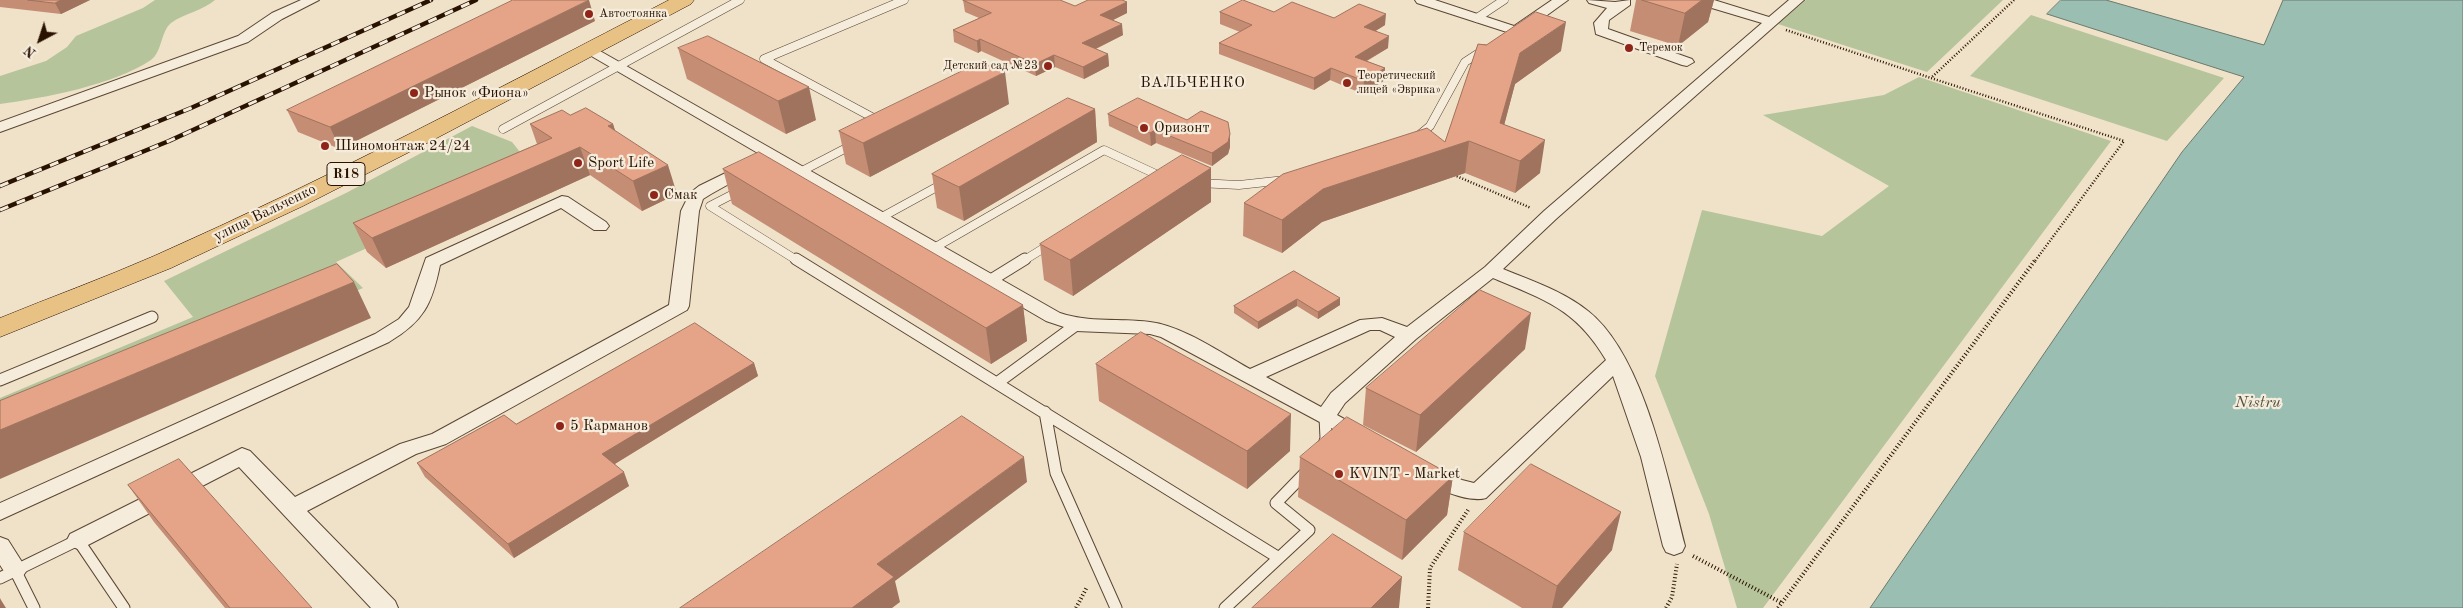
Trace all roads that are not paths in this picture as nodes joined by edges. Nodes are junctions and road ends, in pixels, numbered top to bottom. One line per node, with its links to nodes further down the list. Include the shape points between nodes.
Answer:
1 (312, 0): 18 (street, via 277,16 244,39)
2 (684, 0): 15 (main road, улица Вальченко / R18)
3 (740, 0): 17 (lane)
4 (904, 0): 20 (lane, via 764,59 889,126)
5 (1422, 0): 12 (street)
6 (1504, 0): 12 (lane)
7 (1562, 0): 14 (street)
8 (1594, 0): 11 (street)
9 (1700, 0): 13 (street)
10 (1797, 0): 13 (street)
11 (1622, 4): 16 (street, via 1602,20 1601,31)
12 (1477, 18): 14 (street)
13 (1770, 23): 34 (street, via 1550,215)
14 (1516, 30): 22 (lane, via 1464,62 1430,126 1422,134)
15 (588, 50): 17 (street); 38 (main road, улица Вальченко / R18, via 234,229 154,266)
16 (1687, 62)
17 (618, 65): 19 (lane); 23 (street)
18 (0, 127)
19 (503, 129)
20 (880, 130)
21 (863, 139): 24 (lane)
22 (1405, 140)
23 (774, 164): 24 (street); 48 (street, via 718,183 696,197 690,210 680,306 676,309 439,439 408,449)
24 (796, 168): 30 (street)
25 (1294, 178): 27 (lane, via 1239,185)
26 (952, 179): 30 (lane)
27 (1186, 180)
28 (750, 185): 43 (lane, via 710,206)
29 (1143, 186): 33 (lane, via 1164,177 1104,150)
30 (882, 217): 33 (street)
31 (600, 226): 49 (street, via 562,201 432,262 419,308 406,325)
32 (1059, 238): 35 (lane)
33 (934, 248): 35 (street)
34 (1491, 271): 39 (street); 40 (street, via 1583,316 1598,330)
35 (991, 280): 37 (street, via 1054,317)
36 (152, 317): 42 (lane)
37 (1076, 326): 41 (street, via 1151,328 1168,333); 43 (lane)
38 (0, 328)
39 (1409, 335): 41 (street, via 1382,324 1367,324); 45 (street, via 1338,398)
40 (1615, 362): 47 (street, via 1478,492 1456,487); 52 (street, via 1642,428)
41 (1250, 377): 45 (street)
42 (0, 380)
43 (997, 383): 44 (lane)
44 (1045, 412): 53 (lane); 58 (lane, via 1056,473)
45 (1325, 417): 46 (street); 53 (lane, via 1326,438 1317,461 1276,503 1309,530)
46 (1377, 445)
47 (1412, 464)
48 (291, 509): 50 (street, via 242,456); 57 (street)
49 (0, 512)
50 (78, 540): 54 (lane); 56 (lane)
51 (0, 546): 54 (street)
52 (1674, 546)
53 (1279, 558): 59 (lane)
54 (7, 574): 55 (lane)
55 (34, 608)
56 (124, 608)
57 (386, 608)
58 (1116, 608)
59 (1225, 608)

